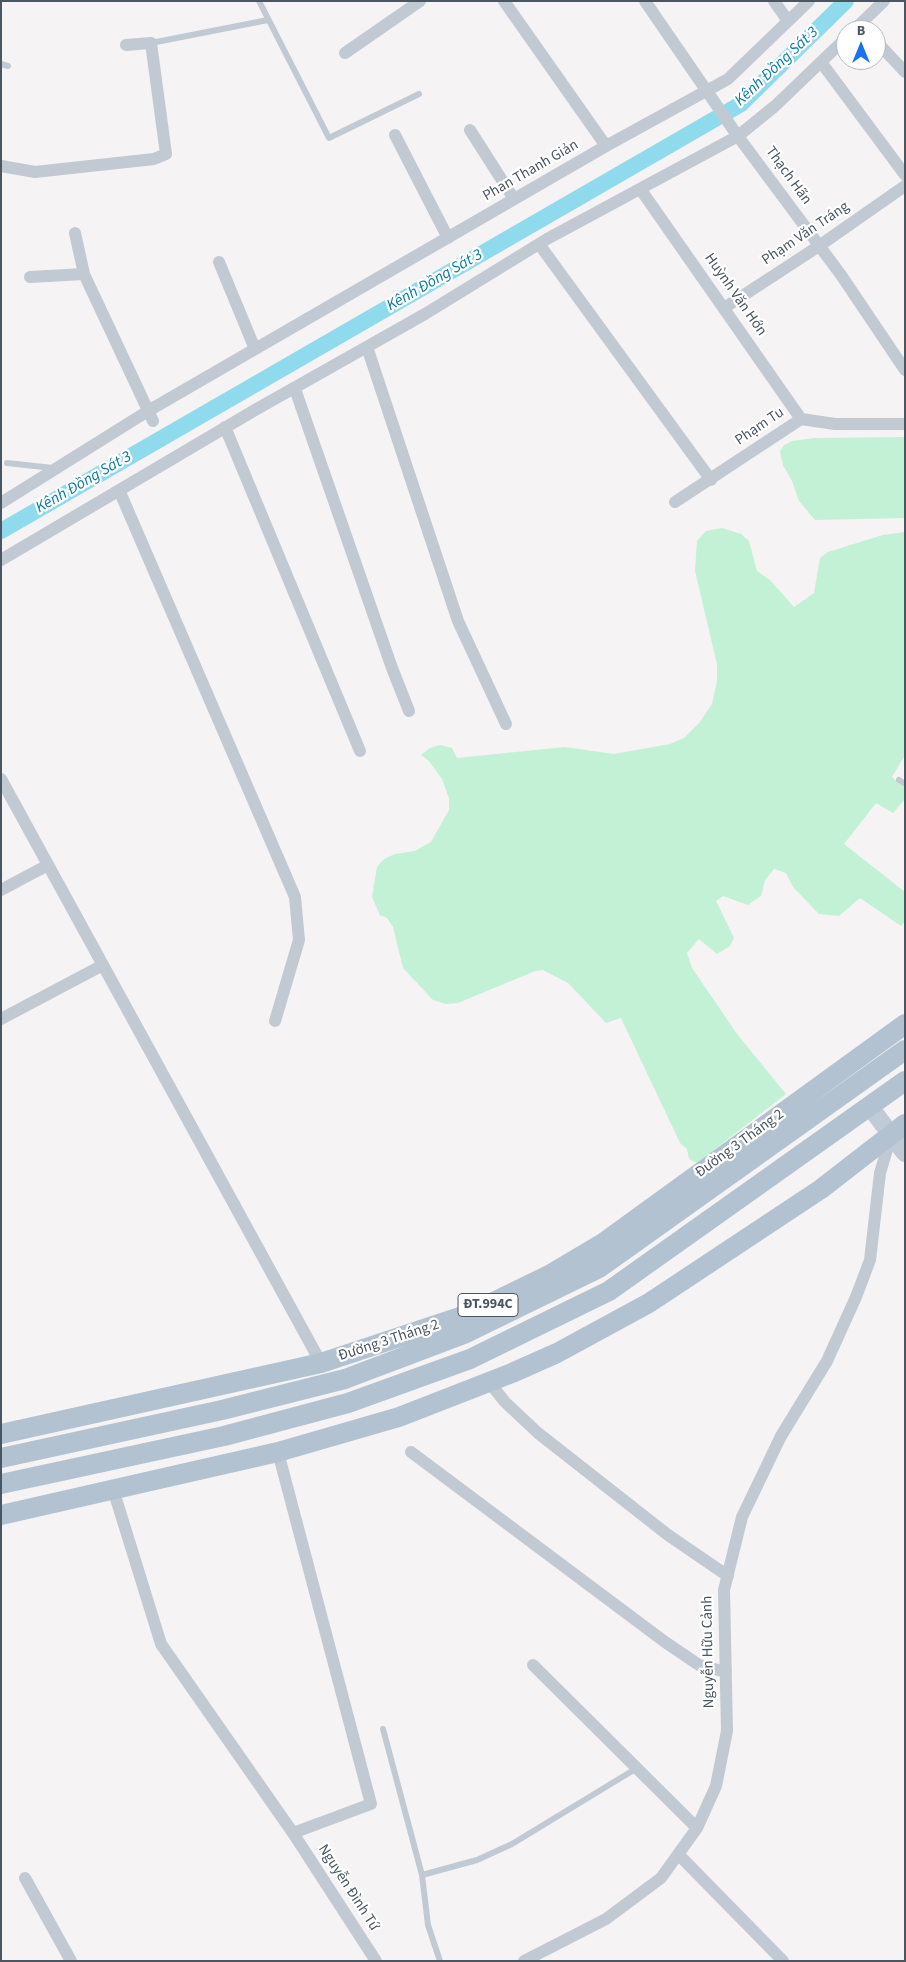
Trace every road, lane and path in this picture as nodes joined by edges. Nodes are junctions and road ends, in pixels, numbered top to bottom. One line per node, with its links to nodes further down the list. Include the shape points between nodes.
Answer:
1 (259, 1): 8 (lane)
2 (420, 1): 15 (street)
3 (504, 1): 23 (street)
4 (645, 1): 18 (street, Thạch Hãn)
5 (774, 1): 10 (street)
6 (809, 1): 10 (street, Phan Thanh Giản)
7 (884, 1): 9 (street)
8 (268, 20): 11 (lane); 19 (lane, via 329,138)
9 (867, 20)
10 (788, 21): 18 (street, Phan Thanh Giản, via 728,79)
11 (150, 43): 12 (street); 24 (street, via 166,154 154,159 35,172)
12 (126, 45)
13 (836, 47): 16 (street)
14 (886, 52): 17 (street)
15 (345, 53)
16 (820, 62): 22 (street, via 775,106); 25 (street)
17 (905, 72)
18 (706, 91): 22 (street, Thạch Hãn); 23 (street, Phan Thanh Giản)
19 (420, 94)
20 (470, 130): 28 (street)
21 (395, 135): 30 (street)
22 (738, 135): 27 (street); 32 (street, Thạch Hãn)
23 (606, 146): 28 (street, Phan Thanh Giản)
24 (1, 166)
25 (905, 175)
26 (905, 186): 32 (street, Phạm Văn Tráng)
27 (641, 190): 31 (street); 36 (street, Huỳnh Văn Hớn)
28 (514, 200): 30 (street, Phan Thanh Giản)
29 (75, 233): 34 (street)
30 (448, 238): 38 (street, Phan Thanh Giản)
31 (539, 244): 37 (street); 47 (street)
32 (819, 246): 36 (street, Phạm Văn Tráng); 39 (street, Thạch Hãn)
33 (219, 262): 38 (street)
34 (84, 274): 35 (street); 41 (street)
35 (30, 277)
36 (724, 308): 42 (street, Huỳnh Văn Hớn)
37 (367, 347): 40 (street); 53 (street, via 458,621)
38 (255, 350): 41 (street, Phan Thanh Giản)
39 (905, 370)
40 (295, 388): 44 (street); 52 (street)
41 (150, 416): 46 (street, Phan Thanh Giản)
42 (801, 419): 43 (street, Phạm Tu, via 835,424); 47 (street, Phạm Tu)
43 (905, 424)
44 (225, 427): 48 (street); 54 (street)
45 (7, 463): 46 (lane)
46 (55, 468): 50 (street, Phan Thanh Giản)
47 (711, 480): 49 (street, Phạm Tu)
48 (119, 490): 51 (street); 60 (street, via 295,897 299,940)
49 (675, 502)
50 (1, 503)
51 (1, 560)
52 (409, 711)
53 (506, 724)
54 (360, 751)
55 (1, 779): 56 (street)
56 (48, 864): 57 (street); 58 (street)
57 (1, 890)
58 (103, 965): 59 (street); 69 (street)
59 (1, 1020)
60 (275, 1021)
61 (905, 1024): 63 (main road, Đường 3 Tháng 2 / ĐT.994C)
62 (905, 1050): 65 (main road, Đường 3 Tháng 2 / ĐT.994C)
63 (841, 1070): 65 (main road); 69 (main road, Đường 3 Tháng 2 / ĐT.994C, via 603,1243 549,1275 469,1314)
64 (905, 1081): 66 (main road, ĐT.994C)
65 (855, 1088): 66 (main road); 74 (main road, Đường 3 Tháng 2 / ĐT.994C, via 599,1268 464,1334 345,1379 222,1410)
66 (870, 1107): 67 (street); 75 (main road, ĐT.994C, via 609,1291 470,1359 348,1403 224,1436)
67 (898, 1129): 68 (street); 70 (main road, via 821,1189 648,1303 557,1353); 78 (street, Nguyễn Hữu Cảnh, via 880,1173 870,1260 856,1297 827,1361 781,1436 742,1517)
68 (905, 1153)
69 (321, 1363): 71 (main road, Đường 3 Tháng 2 / ĐT.994C)
70 (489, 1382): 72 (main road, via 371,1426); 78 (street, via 538,1433 668,1535)
71 (1, 1434)
72 (278, 1452): 76 (main road); 84 (street, via 371,1804)
73 (411, 1452): 80 (street, via 665,1642 699,1665)
74 (1, 1458)
75 (1, 1484)
76 (113, 1489): 77 (main road); 84 (street, Nguyễn Đình Tứ, via 161,1644)
77 (1, 1515)
78 (728, 1576): 80 (street, Nguyễn Hữu Cảnh, via 724,1590)
79 (533, 1665): 82 (street)
80 (726, 1672): 83 (street, Nguyễn Hữu Cảnh, via 727,1731 716,1786)
81 (383, 1729): 86 (lane)
82 (638, 1768): 83 (street); 86 (lane, via 512,1844 478,1860)
83 (698, 1828): 85 (street, Nguyễn Hữu Cảnh)
84 (294, 1833): 89 (street, Nguyễn Đình Tứ)
85 (678, 1854): 91 (street, Nguyễn Hữu Cảnh, via 661,1878 606,1919); 92 (street)
86 (422, 1875): 90 (lane, via 428,1925)
87 (25, 1878): 88 (street)
88 (71, 1961)
89 (376, 1961)
90 (440, 1961)
91 (524, 1961)
92 (783, 1961)

